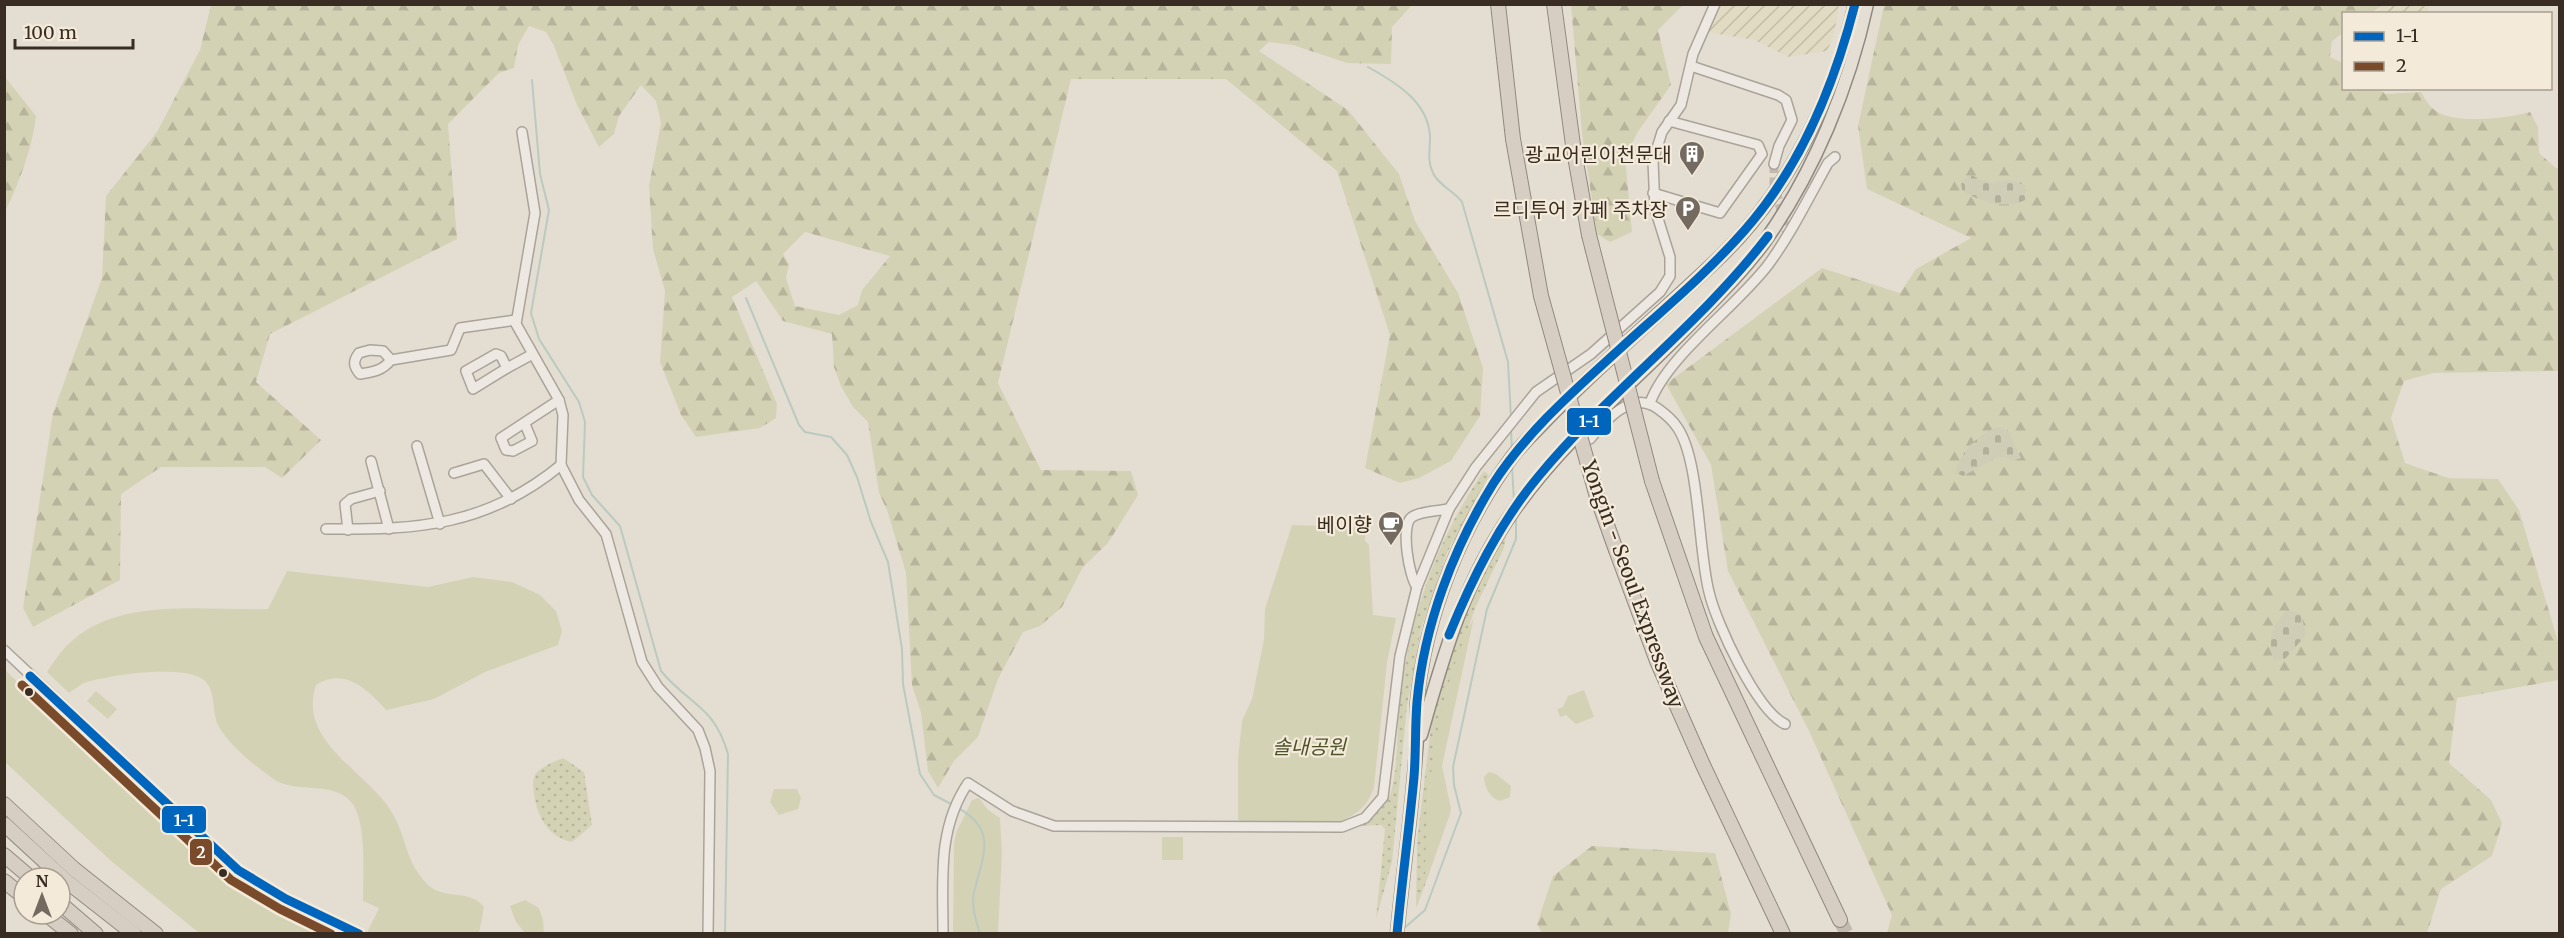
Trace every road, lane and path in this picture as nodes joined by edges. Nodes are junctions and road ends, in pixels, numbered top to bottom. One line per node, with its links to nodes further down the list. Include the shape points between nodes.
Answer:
1 (1498, 4): 48 (highway, Yongin - Seoul Expressway, bridge, via 1513,139 1541,296 1598,497 1657,661)
2 (1554, 4): 40 (highway, bridge, via 1589,235 1652,481 1706,638)
3 (1715, 4): 6 (street)
4 (1856, 4): 34 (main road, via 1838,65 1807,135 1740,236 1523,444 1485,501 1447,577 1432,619 1417,703)
5 (1867, 4): 34 (main road, via 1858,41 1817,151 1771,232 1692,323 1539,475 1502,527 1459,610)
6 (1691, 66): 7 (street, via 1681,105); 10 (street, via 1786,100 1792,120)
7 (1669, 121): 11 (street, via 1653,161); 11 (street, via 1758,145 1762,154 1720,213)
8 (522, 132): 12 (street, via 535,213)
9 (1835, 157): 17 (street, via 1768,265 1671,368)
10 (1774, 165)
11 (1653, 193): 26 (street, via 1670,257 1670,276 1665,285 1591,354 1548,382 1523,406 1490,447)
12 (516, 320): 13 (street); 14 (street, via 460,328 451,350)
13 (531, 355): 15 (street); 16 (street)
14 (391, 360)
15 (507, 368)
16 (559, 400): 18 (street); 22 (street, via 563,416)
17 (1650, 403): 19 (street, via 1630,404 1616,411); 33 (street, via 1671,420 1683,438 1695,494 1704,573 1721,631 1766,706)
18 (525, 424)
19 (1590, 439)
20 (417, 446): 27 (street)
21 (371, 461): 24 (street)
22 (561, 465): 25 (street, via 536,486); 45 (street, via 579,500 606,534 642,662 658,687 698,730 705,748 710,771)
23 (453, 473): 25 (street, via 484,464)
24 (380, 491): 29 (street); 30 (street, via 345,504)
25 (511, 498): 27 (street)
26 (1449, 510): 31 (street); 31 (street, via 1409,519 1409,567)
27 (440, 524): 29 (street)
28 (326, 529): 30 (street)
29 (389, 529): 30 (street)
30 (348, 530)
31 (1417, 587): 46 (street, via 1400,659 1383,797 1377,808 1342,827 1054,826 1012,811 968,783 950,817 943,855)
32 (4, 650): 44 (street, via 238,870 286,899)
33 (1785, 724)
34 (1416, 751): 47 (main road)
35 (4, 804): 43 (highway, via 74,869)
36 (4, 824): 42 (highway, via 65,880)
37 (4, 855): 38 (highway)
38 (17, 866)
39 (72, 913): 41 (highway)
40 (1840, 920)
41 (96, 933)
42 (134, 933)
43 (156, 933)
44 (360, 933)
45 (708, 933)
46 (942, 933)
47 (1397, 933)
48 (1783, 933)

